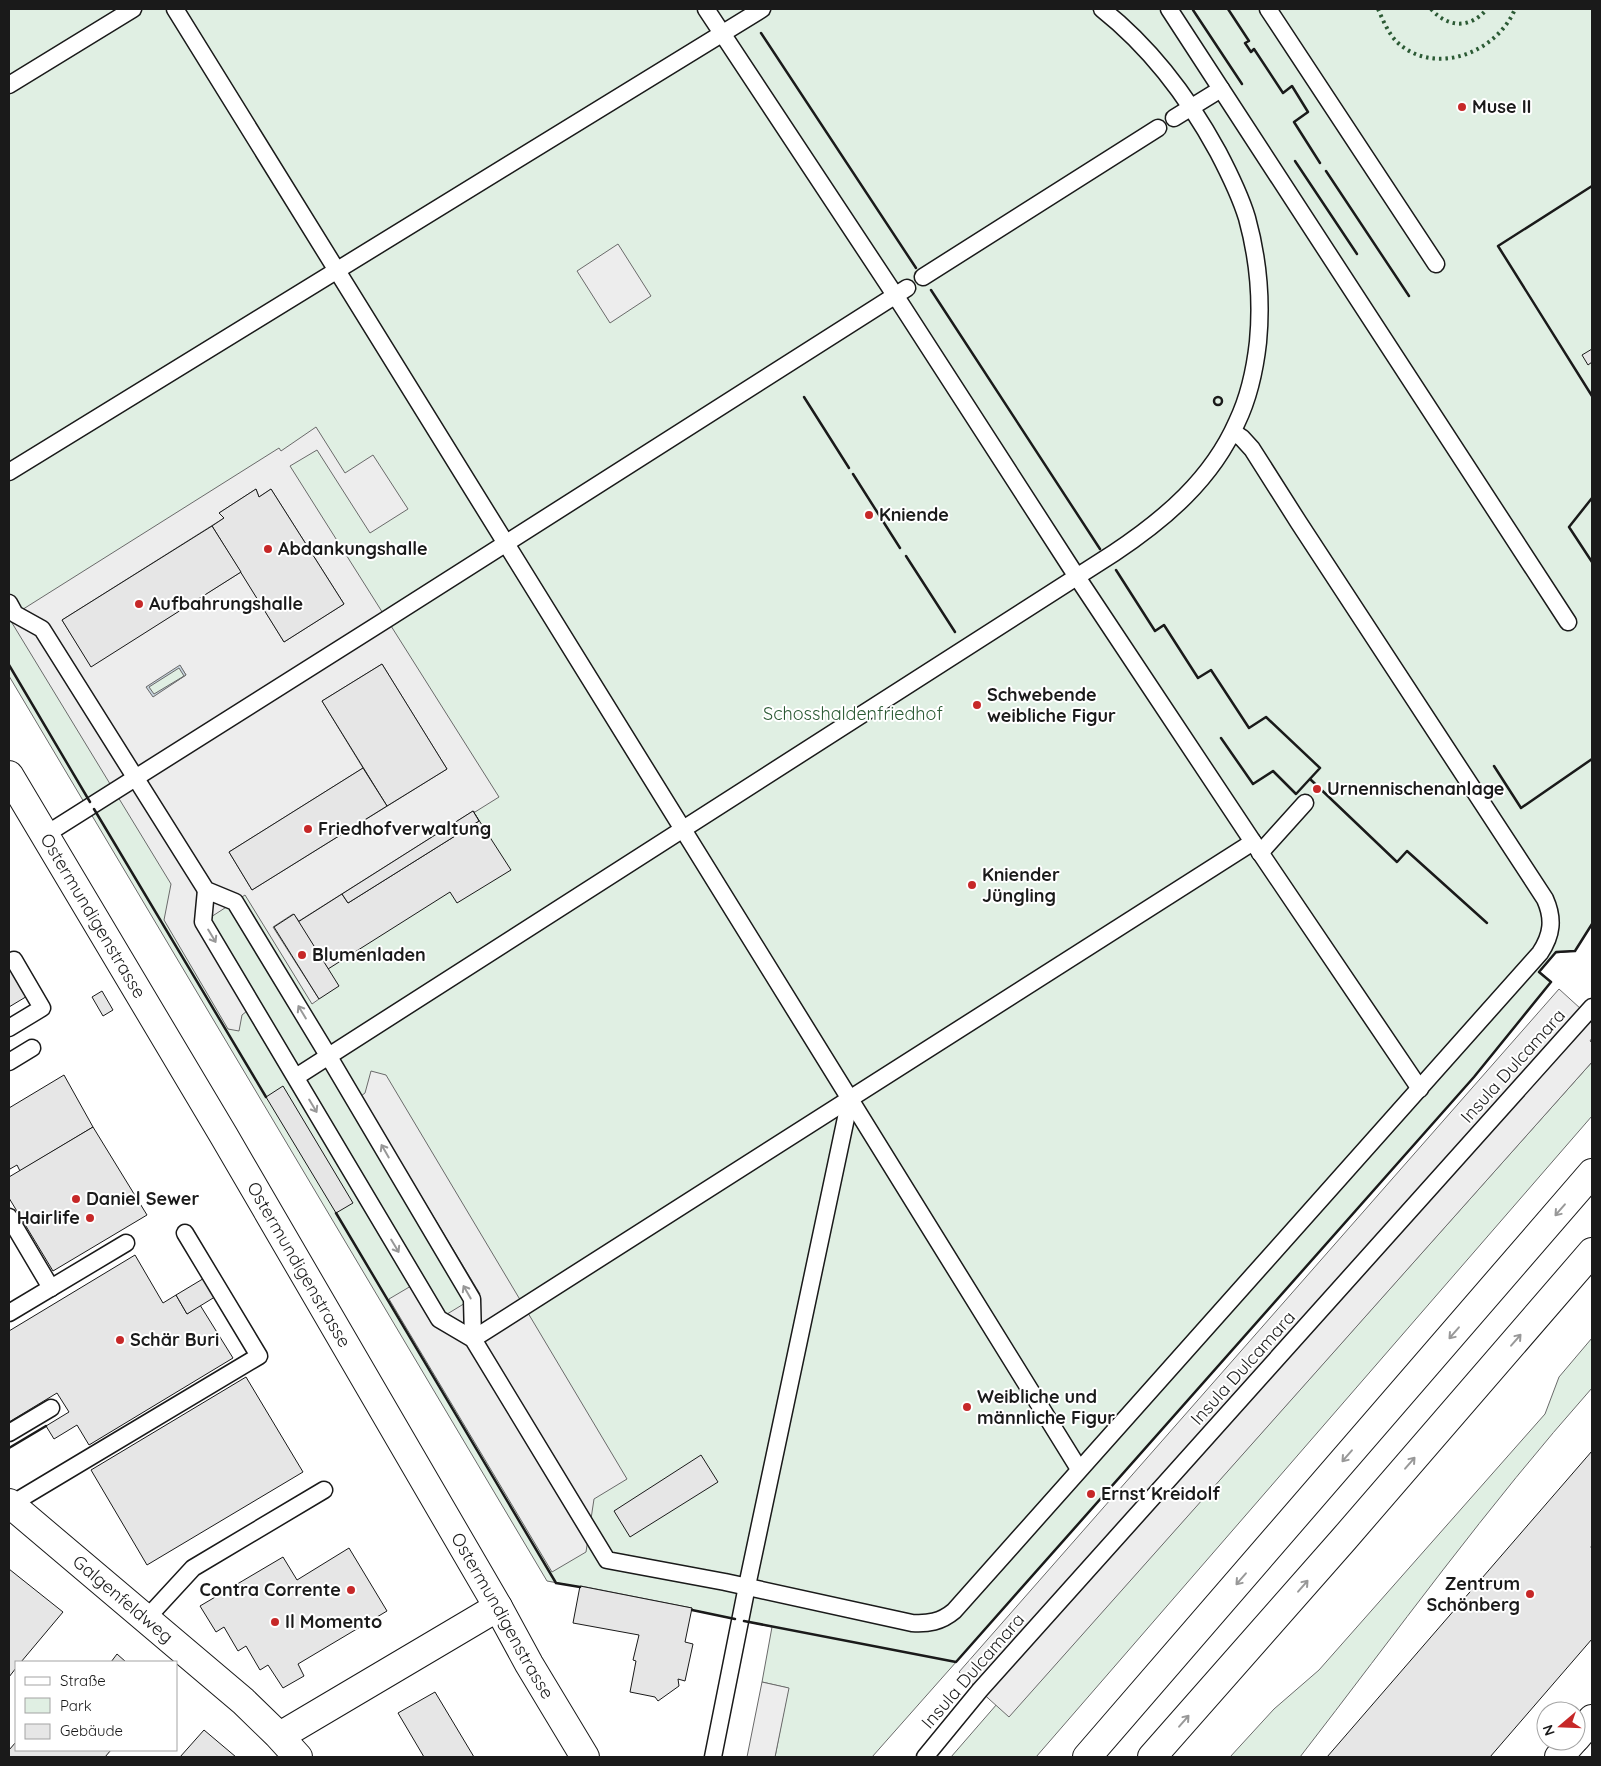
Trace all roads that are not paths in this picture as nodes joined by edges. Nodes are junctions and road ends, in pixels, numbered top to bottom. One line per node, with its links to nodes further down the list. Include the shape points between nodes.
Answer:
1 (133, 9): 9 (lane)
2 (175, 9): 15 (lane)
3 (706, 9): 8 (lane)
4 (762, 9): 8 (lane)
5 (1102, 9): 11 (lane, via 1164,69)
6 (1169, 9): 10 (lane)
7 (1268, 9): 14 (lane)
8 (722, 34): 15 (lane); 17 (lane)
9 (9, 85)
10 (1221, 89): 11 (lane); 23 (lane)
11 (1191, 107): 12 (lane); 18 (lane, via 1235,186 1247,218 1256,264 1260,306 1256,355 1246,400)
12 (1174, 118)
13 (1158, 128): 16 (lane)
14 (1436, 264)
15 (336, 271): 19 (lane); 20 (lane)
16 (924, 277)
17 (901, 292): 20 (lane); 21 (lane)
18 (1233, 432): 21 (lane, via 1200,480 1173,509 1140,536); 38 (lane, via 1252,449 1545,899 1550,913 1550,935 1540,953)
19 (9, 472)
20 (506, 543): 25 (lane); 27 (lane)
21 (1077, 577): 27 (lane); 29 (lane)
22 (9, 603): 25 (lane, via 15,614 42,629)
23 (1568, 622)
24 (9, 775): 28 (main road, Ostermundigenstrasse)
25 (136, 778): 28 (lane); 30 (lane)
26 (1305, 803): 29 (lane)
27 (683, 829): 35 (lane); 39 (lane)
28 (45, 835): 54 (main road, Ostermundigenstrasse)
29 (1256, 847): 38 (lane); 39 (lane)
30 (206, 890): 35 (lane, one-way to 30, via 235,902); 37 (lane, one-way to 37, via 203,922)
31 (14, 960): 33 (lane, via 42,1008)
32 (1592, 1007): 60 (lane, Insula Dulcamara, via 980,1690)
33 (9, 1028)
34 (32, 1048): 36 (lane)
35 (329, 1057): 37 (lane); 47 (lane, one-way to 35, via 472,1299)
36 (9, 1062)
37 (296, 1077): 47 (lane, one-way to 47, via 439,1319)
38 (1420, 1089): 50 (lane)
39 (850, 1099): 47 (lane); 50 (lane); 53 (lane)
40 (1592, 1173): 61 (main road, one-way to 61)
41 (9, 1216): 45 (lane)
42 (185, 1233): 52 (lane, via 259,1356)
43 (126, 1243): 45 (lane)
44 (1592, 1252): 62 (main road, one-way to 44)
45 (51, 1288): 46 (lane)
46 (10, 1308)
47 (473, 1339): 53 (lane, via 607,1560)
48 (51, 1408): 49 (lane)
49 (9, 1434)
50 (1079, 1469): 53 (lane, via 954,1611 935,1622 912,1623)
51 (324, 1490): 55 (lane, via 193,1568)
52 (10, 1504): 55 (main road, Galgenfeldweg)
53 (747, 1586): 59 (lane)
54 (498, 1607): 56 (main road); 58 (main road, Ostermundigenstrasse)
55 (146, 1619): 56 (main road, Galgenfeldweg)
56 (280, 1736): 57 (main road, Galgenfeldweg)
57 (298, 1757)
58 (585, 1757)
59 (714, 1757)
60 (925, 1757)
61 (1087, 1757)
62 (1152, 1757)

